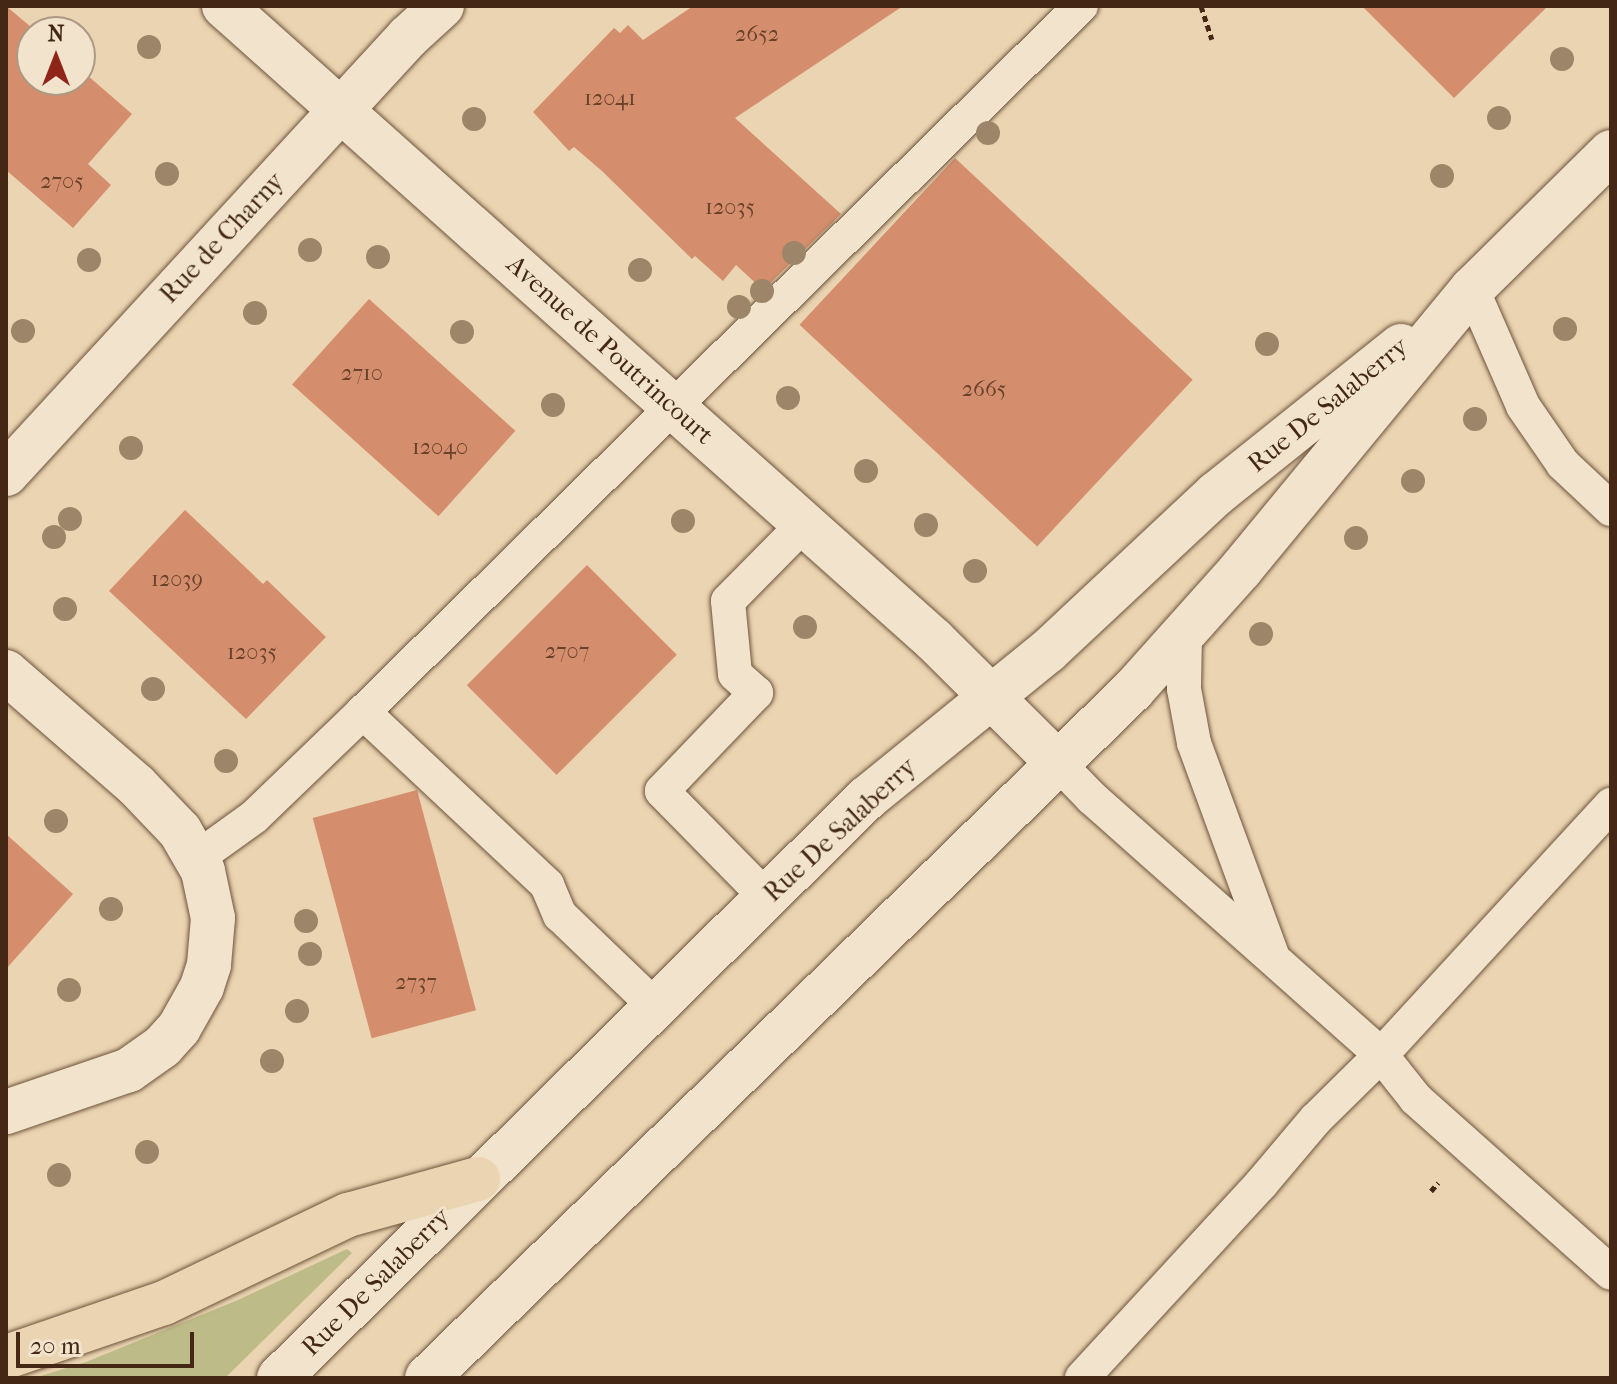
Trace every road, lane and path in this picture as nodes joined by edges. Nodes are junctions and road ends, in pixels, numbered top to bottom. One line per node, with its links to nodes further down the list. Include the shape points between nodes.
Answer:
1 (224, 6): 6 (main road, Avenue de Poutrincourt)
2 (442, 6): 6 (main road, Rue de Charny)
3 (1081, 6): 9 (lane)
4 (1201, 6): 5 (path)
5 (1212, 39)
6 (340, 110): 9 (main road, Avenue de Poutrincourt); 10 (main road, Rue de Charny)
7 (1611, 152): 8 (main road, Rue De Salaberry)
8 (1472, 289): 11 (lane, via 1523,406 1563,464); 13 (main road, Rue De Salaberry); 15 (main road, Rue De Salaberry, via 1216,494)
9 (676, 407): 12 (main road, Avenue de Poutrincourt); 16 (lane)
10 (6, 474)
11 (1611, 509)
12 (804, 524): 15 (main road, Avenue de Poutrincourt); 20 (lane, via 728,601 735,674 756,693 662,791)
13 (1185, 635): 17 (main road, Rue De Salaberry); 21 (lane, via 1184,689 1194,743)
14 (6, 672): 19 (main road, via 161,809)
15 (993, 697): 17 (main road, Avenue de Poutrincourt); 20 (main road, Rue De Salaberry, via 867,798)
16 (363, 712): 19 (lane, via 254,817); 22 (lane, via 547,885 560,915)
17 (1057, 762): 21 (lane); 29 (main road, Rue De Salaberry)
18 (1611, 805): 23 (lane)
19 (197, 858): 24 (main road, via 213,918 213,941 202,987 179,1028 129,1070)
20 (767, 898): 22 (main road, Rue De Salaberry)
21 (1273, 959): 23 (lane)
22 (658, 1009): 25 (main road, Rue De Salaberry)
23 (1381, 1055): 26 (lane, via 1416,1099); 30 (lane, via 1316,1119)
24 (6, 1112)
25 (478, 1179): 27 (highway, via 348,1215 164,1303); 28 (main road, Rue De Salaberry)
26 (1611, 1273)
27 (6, 1357)
28 (279, 1378)
29 (427, 1378)
30 (1082, 1378)

